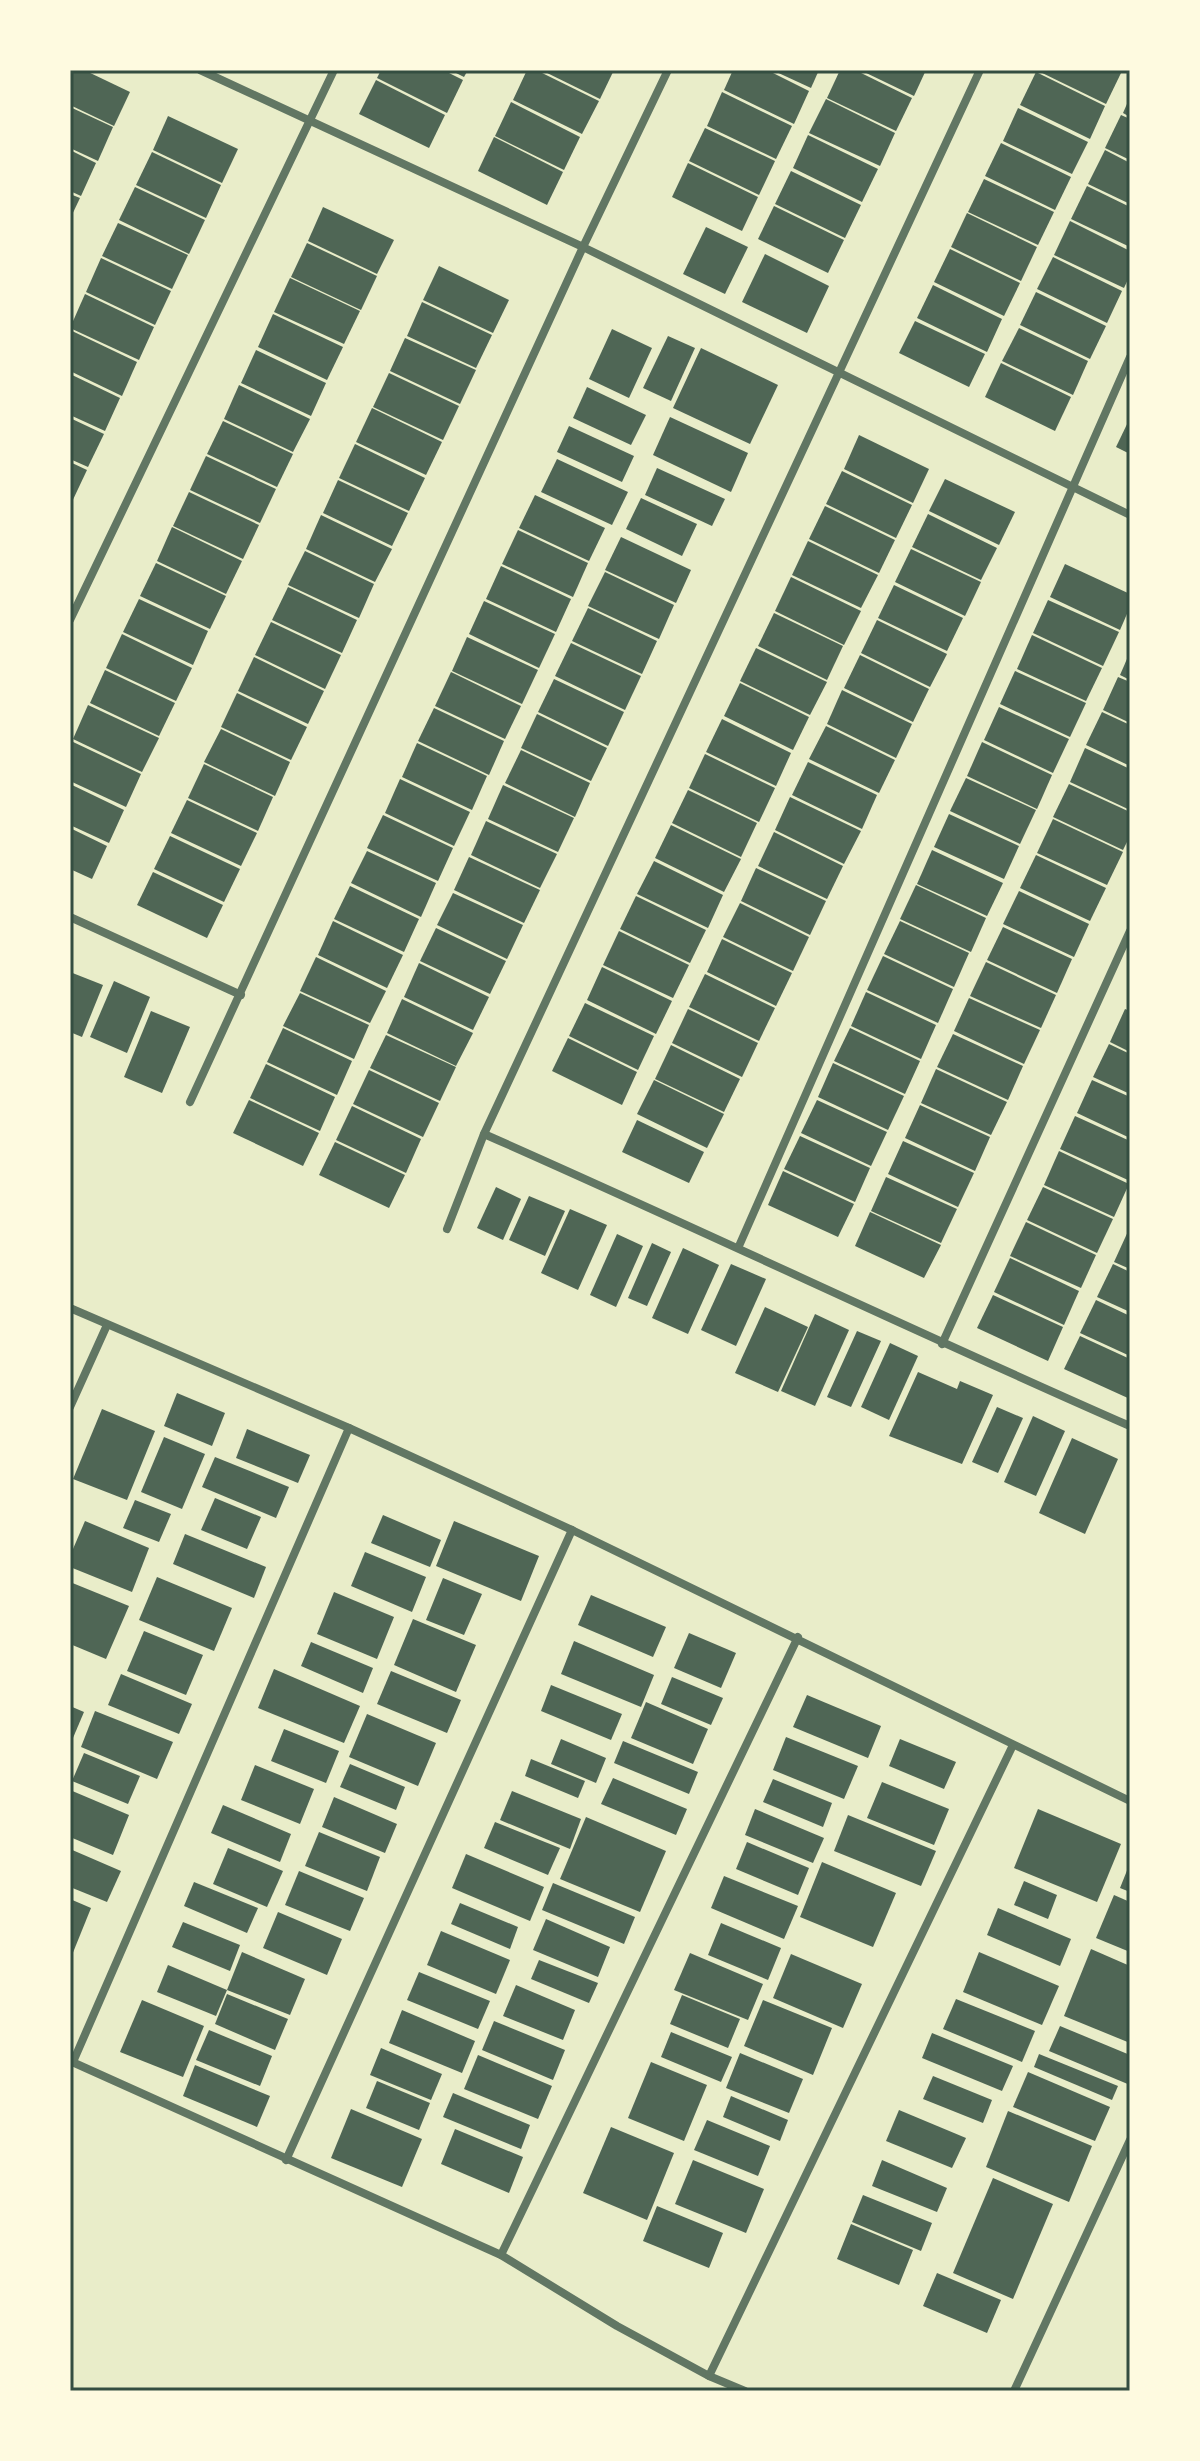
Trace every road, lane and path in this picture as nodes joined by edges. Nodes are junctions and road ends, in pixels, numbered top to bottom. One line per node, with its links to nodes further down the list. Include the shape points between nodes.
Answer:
1 (200, 70): 5 (street)
2 (334, 70): 5 (street)
3 (668, 70): 6 (street)
4 (980, 70): 8 (street)
5 (311, 122): 6 (street); 11 (street)
6 (583, 247): 8 (street); 14 (street)
7 (1130, 357): 9 (street)
8 (836, 374): 9 (street); 16 (street)
9 (1070, 487): 10 (street); 18 (street)
10 (1130, 515)
11 (70, 620)
12 (70, 917): 14 (street)
13 (1130, 931): 21 (street)
14 (241, 995): 15 (street)
15 (190, 1102)
16 (484, 1134): 17 (street); 18 (street)
17 (447, 1229)
18 (739, 1246): 21 (street)
19 (70, 1308): 20 (street)
20 (107, 1325): 22 (street); 24 (street)
21 (942, 1344): 23 (street)
22 (70, 1407)
23 (1130, 1426)
24 (349, 1428): 25 (street); 29 (street)
25 (572, 1530): 26 (street); 31 (street)
26 (798, 1637): 27 (street); 32 (street)
27 (1013, 1745): 28 (street); 33 (street)
28 (1130, 1801)
29 (71, 2062): 31 (street)
30 (1130, 2140): 35 (street)
31 (286, 2160): 32 (street)
32 (501, 2255): 33 (street)
33 (709, 2376): 34 (street)
34 (745, 2391)
35 (1014, 2391)

